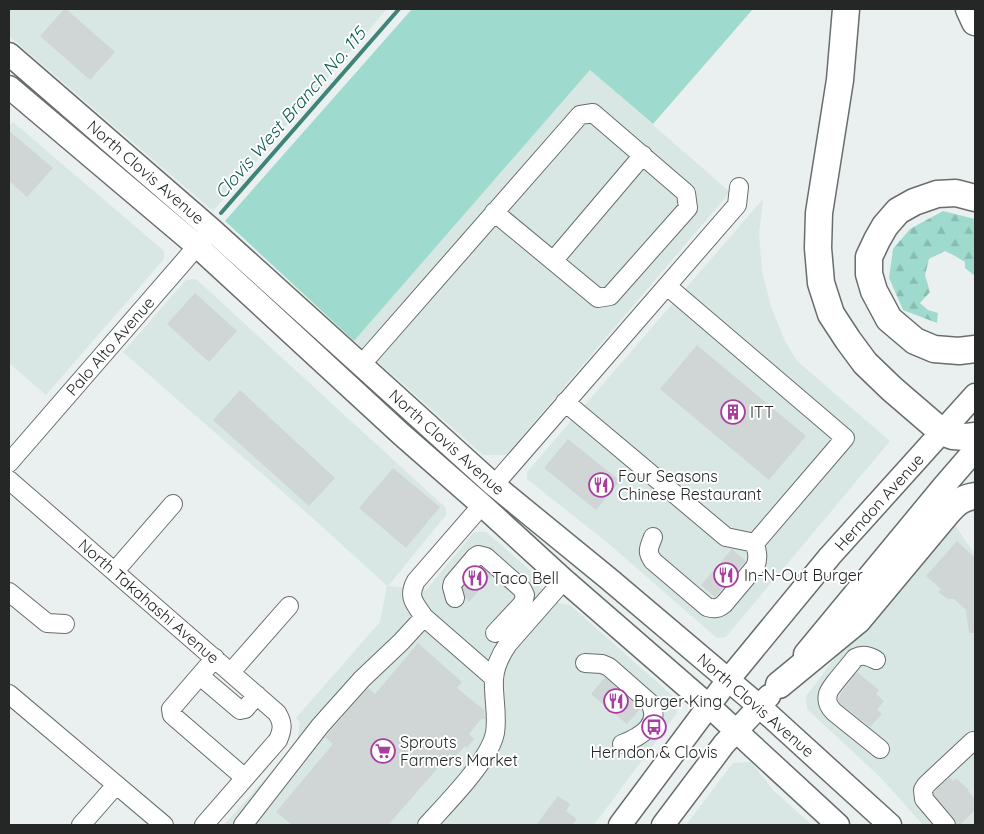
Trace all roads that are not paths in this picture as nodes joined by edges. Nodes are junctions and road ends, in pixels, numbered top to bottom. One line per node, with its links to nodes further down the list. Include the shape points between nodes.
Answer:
1 (846, 9): 18 (highway, via 840,80 819,213 821,283 831,314 865,363)
2 (969, 9): 3 (highway)
3 (975, 22)
4 (9, 54): 10 (main road, North Clovis Avenue)
5 (9, 87): 11 (main road, North Clovis Avenue)
6 (643, 155): 9 (street, via 593,113 580,114); 12 (street); 12 (street, via 686,192 688,208 610,296 598,298)
7 (739, 187): 13 (street, via 738,205)
8 (975, 198): 14 (highway, via 956,193 937,194 898,210 885,226 869,257 874,291 889,319 915,341 934,349)
9 (494, 212): 12 (street); 15 (street)
10 (211, 229): 11 (street, Palo Alto Avenue); 15 (main road, North Clovis Avenue)
11 (197, 246): 21 (street, Palo Alto Avenue); 26 (main road, North Clovis Avenue)
12 (553, 261)
13 (666, 286): 17 (street); 28 (street, via 845,438)
14 (975, 349)
15 (360, 365): 23 (main road, North Clovis Avenue)
16 (975, 395): 18 (main road, Herndon Avenue)
17 (565, 402): 23 (street); 28 (street, via 726,537)
18 (942, 432): 19 (highway, via 966,438); 44 (main road, Herndon Avenue, via 830,556)
19 (975, 436)
20 (975, 450): 45 (main road)
21 (9, 463)
22 (9, 480): 29 (street, North Takahashi Avenue)
23 (494, 485): 30 (main road, North Clovis Avenue)
24 (975, 496): 45 (highway, via 964,497 956,503 858,620)
25 (173, 504): 29 (street)
26 (482, 505): 30 (main road, via 488,501 498,504 555,549); 31 (main road, North Clovis Avenue); 35 (street, via 416,581 412,597)
27 (653, 537): 28 (street, via 648,555 713,609 724,604 755,567 758,561)
28 (755, 543)
29 (115, 571): 38 (street, North Takahashi Avenue)
30 (609, 579): 44 (main road, North Clovis Avenue)
31 (564, 580): 43 (street, via 508,644); 48 (main road, North Clovis Avenue)
32 (9, 592): 36 (street, via 47,623)
33 (455, 598): 37 (street, via 453,583 478,556 486,557 515,582 524,592 523,603)
34 (289, 606): 41 (street)
35 (424, 617): 43 (street); 60 (street, via 320,726)
36 (65, 624)
37 (495, 633)
38 (215, 658): 41 (street, North Takahashi Avenue); 42 (street)
39 (876, 660): 53 (street, via 868,656 855,658 828,693 827,700 834,712)
40 (585, 663): 52 (street, via 609,667 653,708 652,722 642,734)
41 (231, 672): 47 (street, North Takahashi Avenue)
42 (200, 676): 47 (street, via 240,710 245,710); 54 (street, via 171,709 172,716)
43 (494, 678): 61 (street, via 496,722 491,746)
44 (728, 680): 48 (main road, Herndon Avenue); 49 (main road, North Clovis Avenue)
45 (779, 685): 49 (main road)
46 (9, 694): 55 (street)
47 (257, 695): 54 (street, North Takahashi Avenue, via 277,712 283,726 278,740)
48 (709, 706): 50 (main road, North Clovis Avenue); 62 (main road, Herndon Avenue)
49 (759, 706): 50 (main road); 64 (main road, North Clovis Avenue)
50 (736, 731): 56 (main road, North Clovis Avenue); 63 (main road)
51 (973, 741): 65 (street, via 923,790 924,799)
52 (622, 744)
53 (880, 749)
54 (245, 778): 59 (street)
55 (116, 785): 57 (street); 58 (street)
56 (836, 824)
57 (81, 825)
58 (164, 825)
59 (204, 825)
60 (243, 825)
61 (427, 825)
62 (620, 825)
63 (663, 825)
64 (890, 825)
65 (946, 825)

